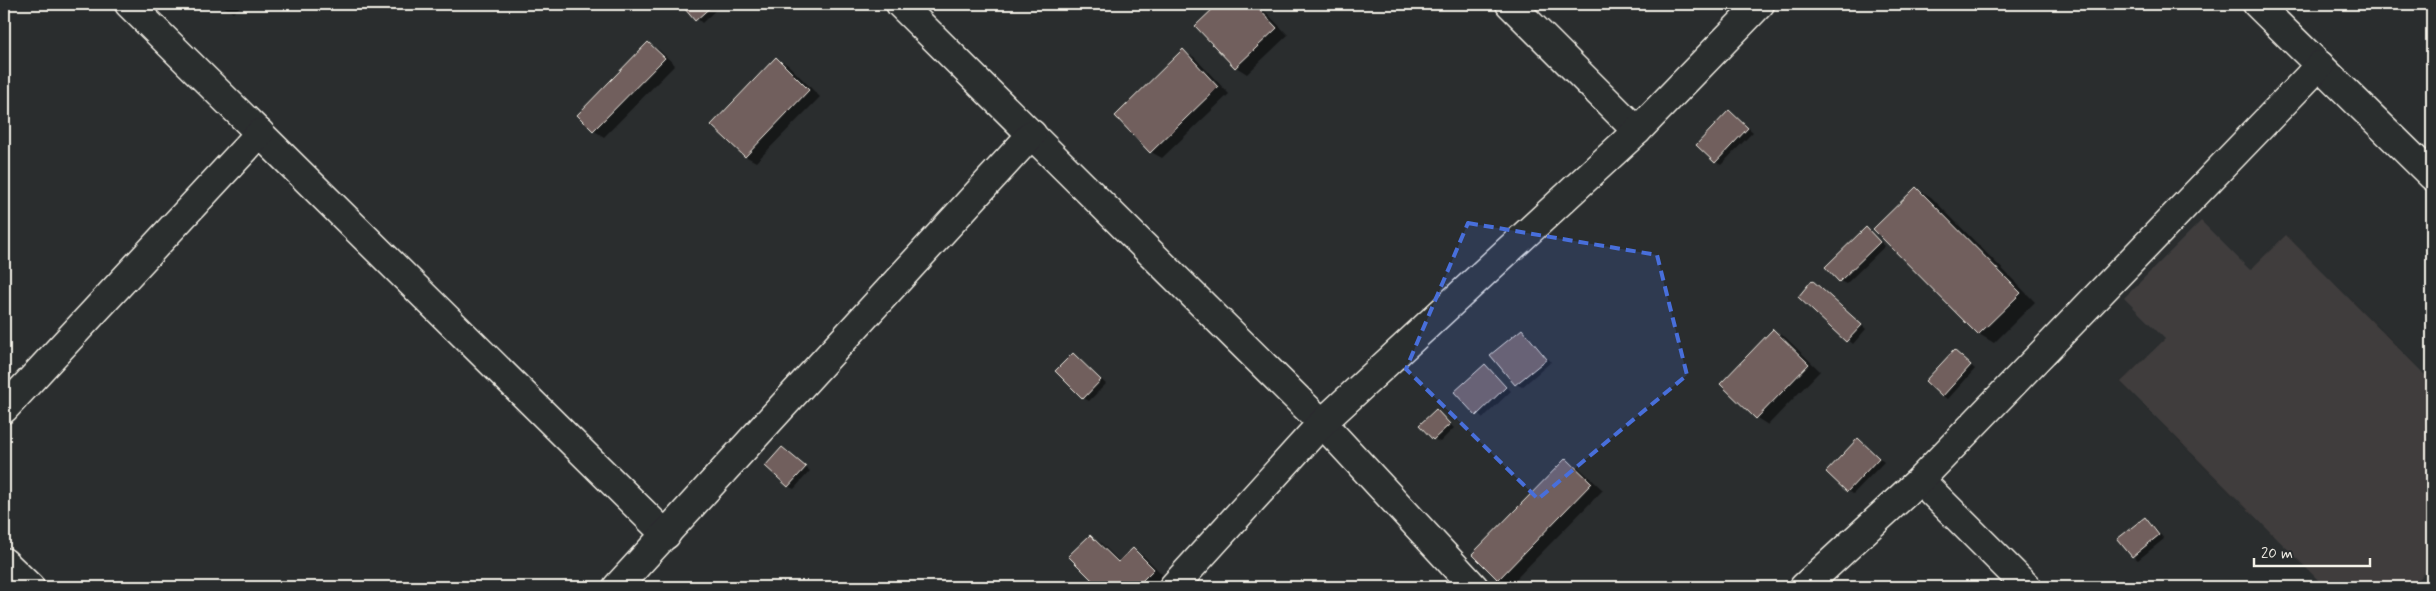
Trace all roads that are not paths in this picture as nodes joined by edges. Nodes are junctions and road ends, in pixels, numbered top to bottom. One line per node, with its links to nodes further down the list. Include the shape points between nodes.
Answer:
1 (129, 4): 8 (street)
2 (900, 4): 9 (street)
3 (1510, 4): 7 (street)
4 (1760, 4): 7 (street)
5 (2257, 4): 6 (street)
6 (2320, 66): 10 (street); 13 (street)
7 (1637, 131): 12 (street)
8 (260, 133): 11 (street); 14 (street)
9 (1032, 134): 12 (street); 14 (street)
10 (2432, 176)
11 (4, 409)
12 (1322, 423): 18 (street); 19 (street)
13 (1920, 480): 20 (street); 21 (street)
14 (666, 535): 17 (street)
15 (4, 562): 16 (street)
16 (30, 587)
17 (617, 587)
18 (1173, 587)
19 (1474, 587)
20 (1804, 587)
21 (2027, 587)

